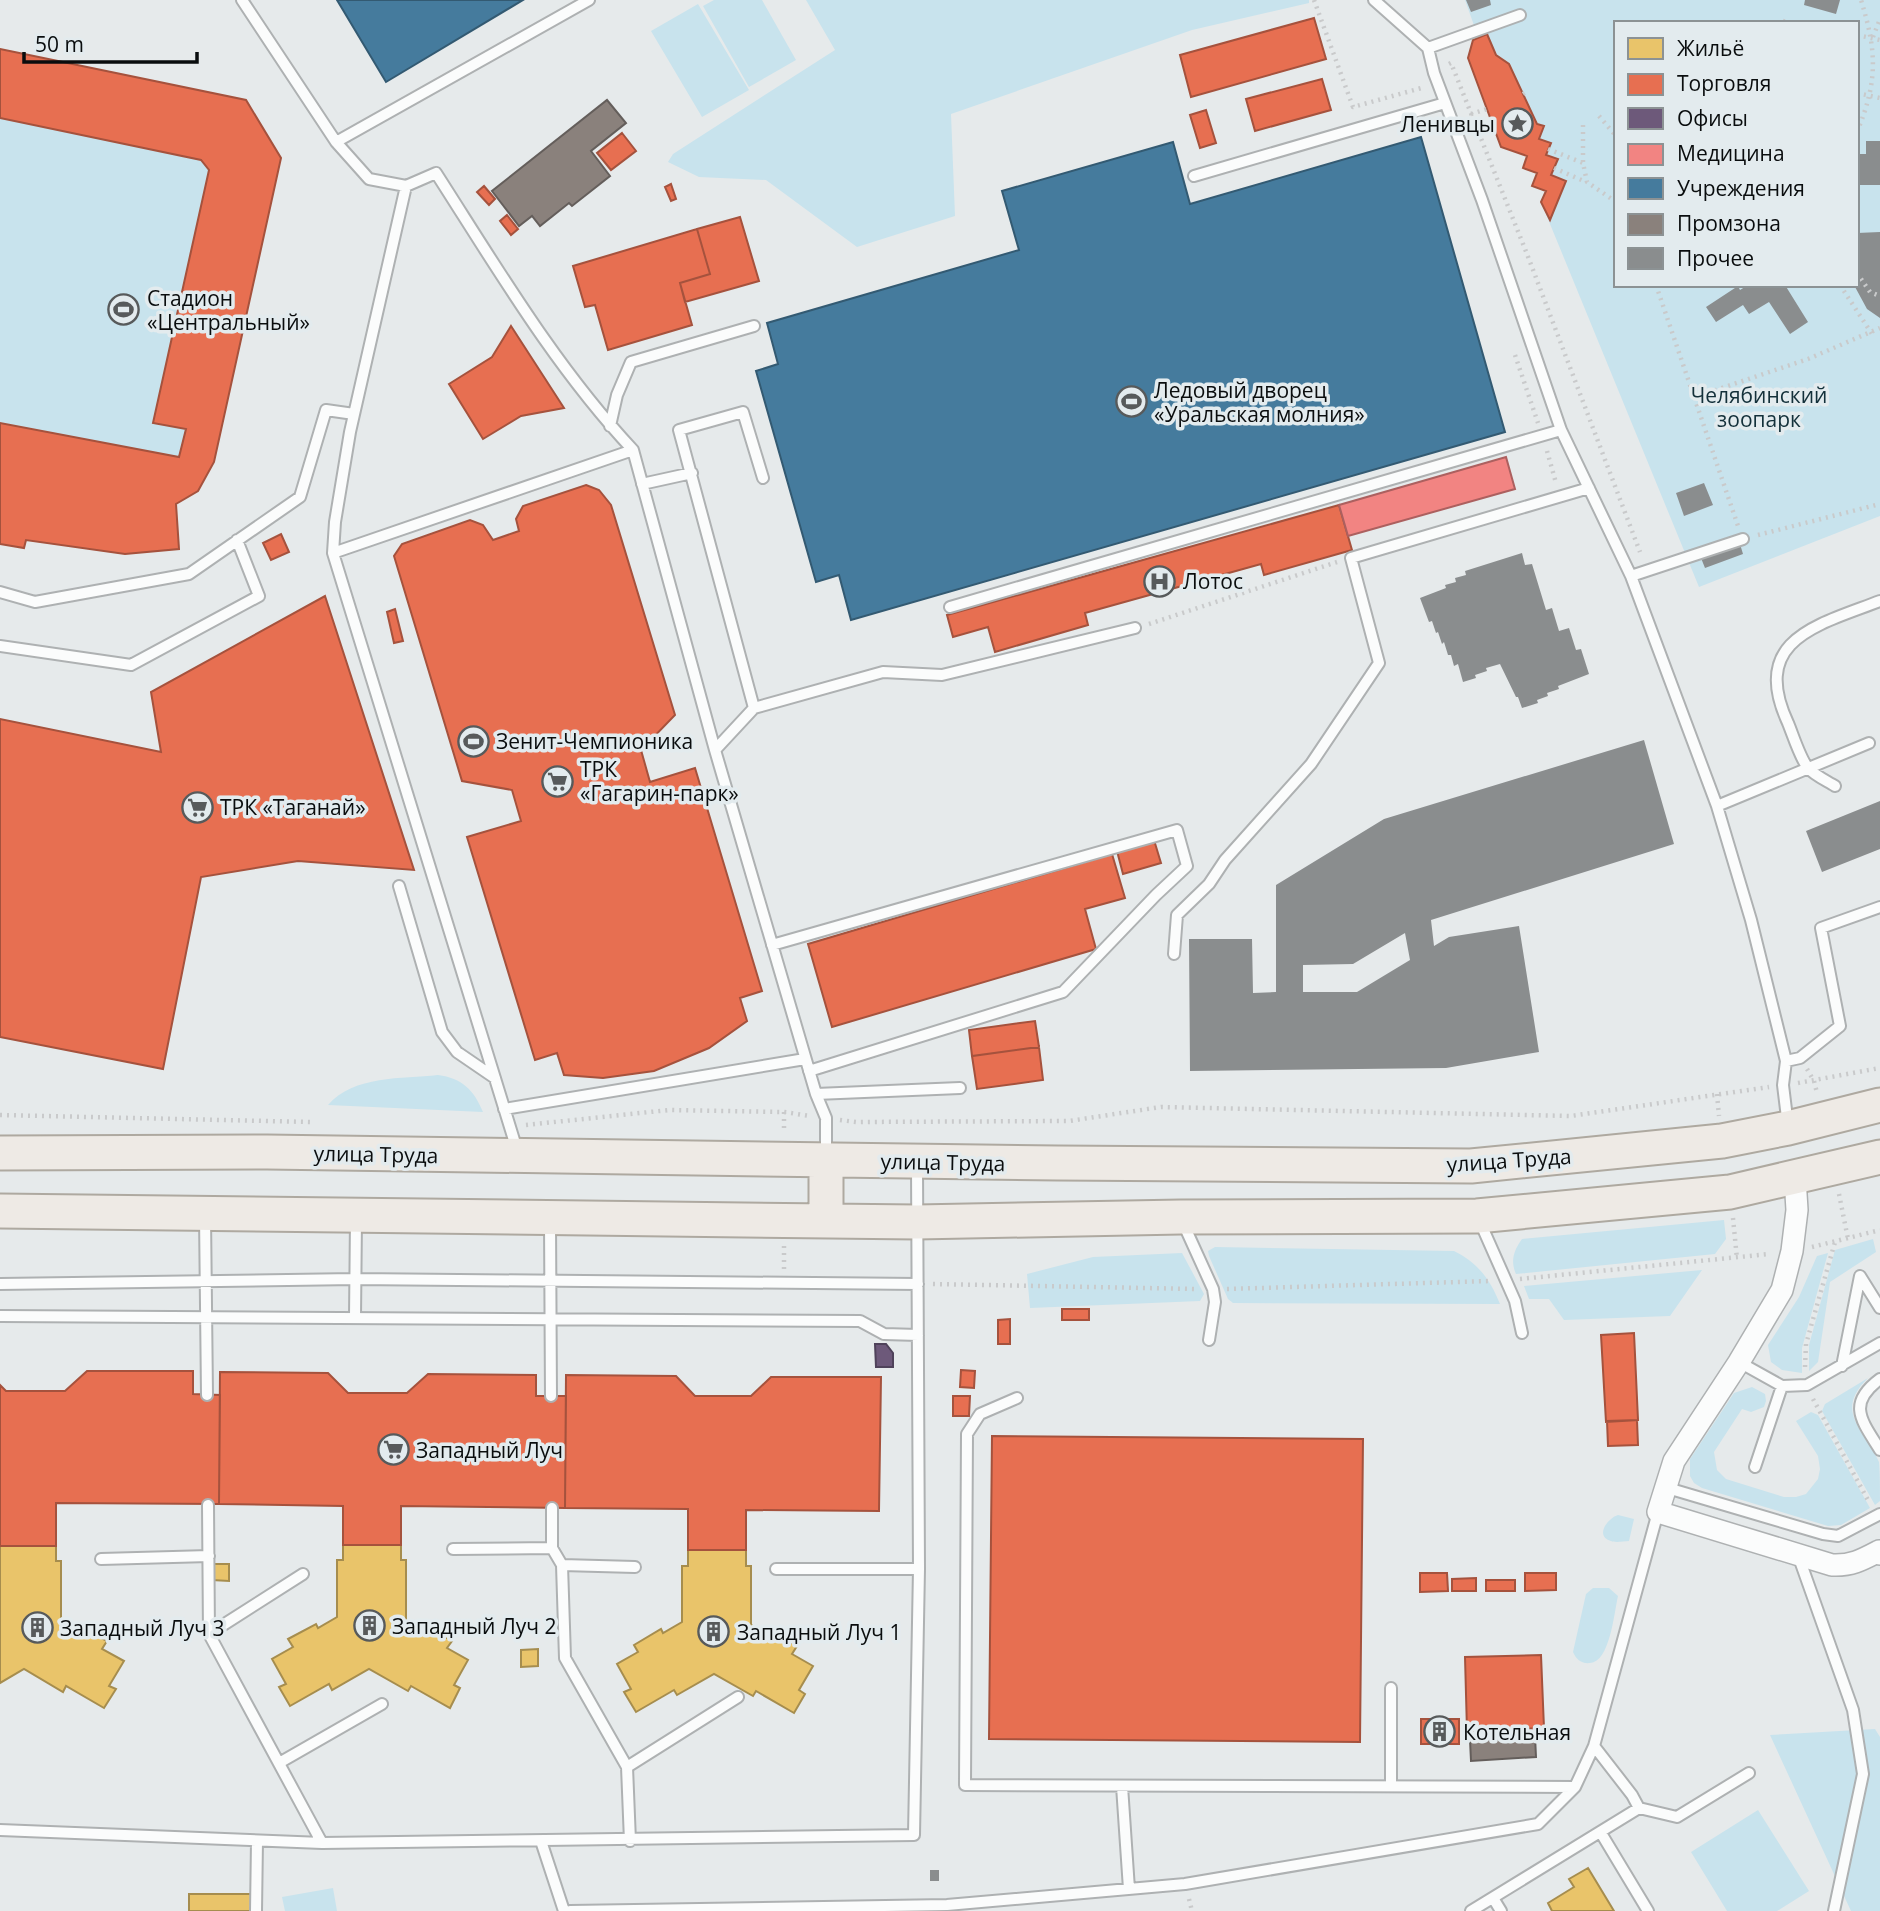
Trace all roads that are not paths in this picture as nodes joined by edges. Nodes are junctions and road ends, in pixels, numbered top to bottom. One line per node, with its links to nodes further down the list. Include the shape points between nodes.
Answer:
1 (242, 0): 7 (lane)
2 (589, 0): 7 (lane)
3 (1374, 0): 5 (lane)
4 (1520, 15): 5 (lane)
5 (1428, 48): 6 (lane)
6 (1445, 103): 8 (lane); 13 (lane)
7 (336, 142): 9 (lane, via 369,179)
8 (1194, 177)
9 (406, 186): 11 (lane); 12 (lane, via 436,173 525,311)
10 (754, 326): 12 (lane, via 631,362)
11 (354, 414): 19 (lane, via 326,410 299,497); 21 (lane)
12 (610, 426): 14 (lane)
13 (1561, 430): 18 (lane); 25 (lane)
14 (633, 450): 17 (lane); 21 (lane)
15 (692, 473): 16 (lane, via 679,430 743,412); 17 (lane); 28 (lane)
16 (763, 478)
17 (642, 484): 30 (lane)
18 (1590, 488): 22 (lane); 37 (lane, via 1351,558 1379,663 1311,764 1177,915)
19 (237, 540): 23 (lane, via 189,574 35,602); 27 (lane, via 259,596 131,665)
20 (1743, 540): 22 (lane)
21 (333, 553): 40 (lane)
22 (1631, 576): 33 (lane)
23 (0, 592)
24 (1880, 601): 31 (lane, via 1809,629 1781,657 1774,678 1782,710)
25 (950, 607)
26 (1135, 628): 28 (lane, via 942,675 883,672)
27 (0, 646)
28 (754, 708): 30 (lane)
29 (1869, 743): 31 (lane)
30 (715, 750): 36 (lane)
31 (1808, 768): 32 (lane); 33 (lane)
32 (1835, 786)
33 (1717, 806): 38 (lane)
34 (399, 886): 40 (lane, via 442,1032 457,1052)
35 (1880, 907): 38 (lane, via 1821,928 1840,1026 1800,1058)
36 (772, 945): 39 (lane); 39 (lane, via 1177,830 1187,866 1063,992)
37 (1174, 954)
38 (1786, 1062): 45 (lane, via 1783,1085)
39 (807, 1065): 42 (lane); 44 (lane)
40 (495, 1078): 44 (lane)
41 (960, 1088): 42 (lane)
42 (816, 1094): 49 (lane, via 826,1118)
43 (1880, 1105): 45 (main road, улица Труда)
44 (505, 1109): 46 (lane)
45 (1788, 1128): 50 (main road, улица Труда, via 1697,1144 1471,1166); 51 (main road)
46 (514, 1142): 47 (main road, улица Труда, via 253,1152); 49 (main road, улица Труда)
47 (0, 1153)
48 (1880, 1157): 51 (main road)
49 (826, 1160): 50 (main road, улица Труда); 58 (main road)
50 (917, 1161): 59 (lane)
51 (1795, 1178): 56 (main road, via 1730,1192); 74 (street, via 1797,1210 1782,1290)
52 (0, 1211): 53 (main road)
53 (205, 1213): 54 (main road); 62 (lane)
54 (356, 1215): 55 (main road); 60 (lane)
55 (550, 1216): 58 (main road); 61 (lane)
56 (1477, 1216): 57 (main road); 70 (lane, via 1515,1301)
57 (1181, 1217): 59 (main road); 72 (lane, via 1213,1289)
58 (826, 1220): 59 (main road)
59 (917, 1222): 64 (lane)
60 (355, 1279): 61 (lane); 62 (lane); 68 (lane)
61 (550, 1280): 64 (lane); 69 (lane)
62 (206, 1282): 63 (lane); 67 (lane)
63 (0, 1284)
64 (918, 1284): 71 (lane)
65 (1880, 1308): 75 (lane, via 1860,1276)
66 (0, 1316): 67 (lane)
67 (206, 1317): 68 (lane); 78 (lane)
68 (355, 1318): 69 (lane)
69 (551, 1319): 71 (lane, via 860,1321 884,1334); 79 (lane)
70 (1522, 1333)
71 (918, 1335): 97 (lane)
72 (1209, 1340)
73 (1880, 1343): 75 (lane)
74 (1739, 1362): 77 (lane); 83 (street, via 1674,1461)
75 (1842, 1366): 77 (lane, via 1807,1385)
76 (1880, 1379): 81 (lane, via 1865,1391 1860,1404 1864,1424)
77 (1782, 1386): 82 (lane)
78 (207, 1395)
79 (551, 1396)
80 (1017, 1398): 107 (lane, via 980,1414 967,1434 965,1785)
81 (1880, 1451)
82 (1755, 1467)
83 (1664, 1487): 86 (street); 87 (lane, via 1838,1536)
84 (208, 1504): 92 (lane)
85 (552, 1508): 88 (lane)
86 (1658, 1512): 91 (street); 103 (lane)
87 (1880, 1514)
88 (552, 1548): 89 (lane); 94 (lane)
89 (453, 1549)
90 (1880, 1552): 91 (street, via 1847,1566)
91 (1798, 1555): 125 (lane, via 1853,1710 1863,1774)
92 (209, 1556): 93 (lane); 99 (lane)
93 (101, 1559)
94 (562, 1565): 95 (lane); 105 (lane, via 565,1658)
95 (635, 1567)
96 (776, 1569): 97 (lane)
97 (919, 1569): 113 (lane, via 914,1835)
98 (303, 1574): 99 (lane)
99 (209, 1634): 104 (lane)
100 (1391, 1688): 108 (lane)
101 (738, 1697): 105 (lane)
102 (382, 1704): 104 (lane)
103 (1594, 1746): 109 (lane); 110 (lane)
104 (279, 1763): 116 (lane)
105 (627, 1766): 113 (lane)
106 (1749, 1773): 110 (lane, via 1676,1818)
107 (1122, 1786): 108 (lane); 117 (lane)
108 (1391, 1786): 109 (lane)
109 (1575, 1787): 117 (lane, via 1538,1824 1185,1885)
110 (1639, 1808): 112 (lane)
111 (0, 1830): 114 (lane)
112 (1601, 1833): 118 (lane); 124 (lane)
113 (630, 1840): 115 (lane)
114 (257, 1841): 116 (lane); 119 (lane)
115 (541, 1841): 116 (lane); 120 (lane)
116 (322, 1843)
117 (1129, 1889): 121 (lane, via 947,1905)
118 (1493, 1898): 122 (lane); 123 (lane)
119 (256, 1911)
120 (564, 1911)
121 (570, 1911)
122 (1471, 1911)
123 (1501, 1911)
124 (1648, 1911)
125 (1834, 1911)

